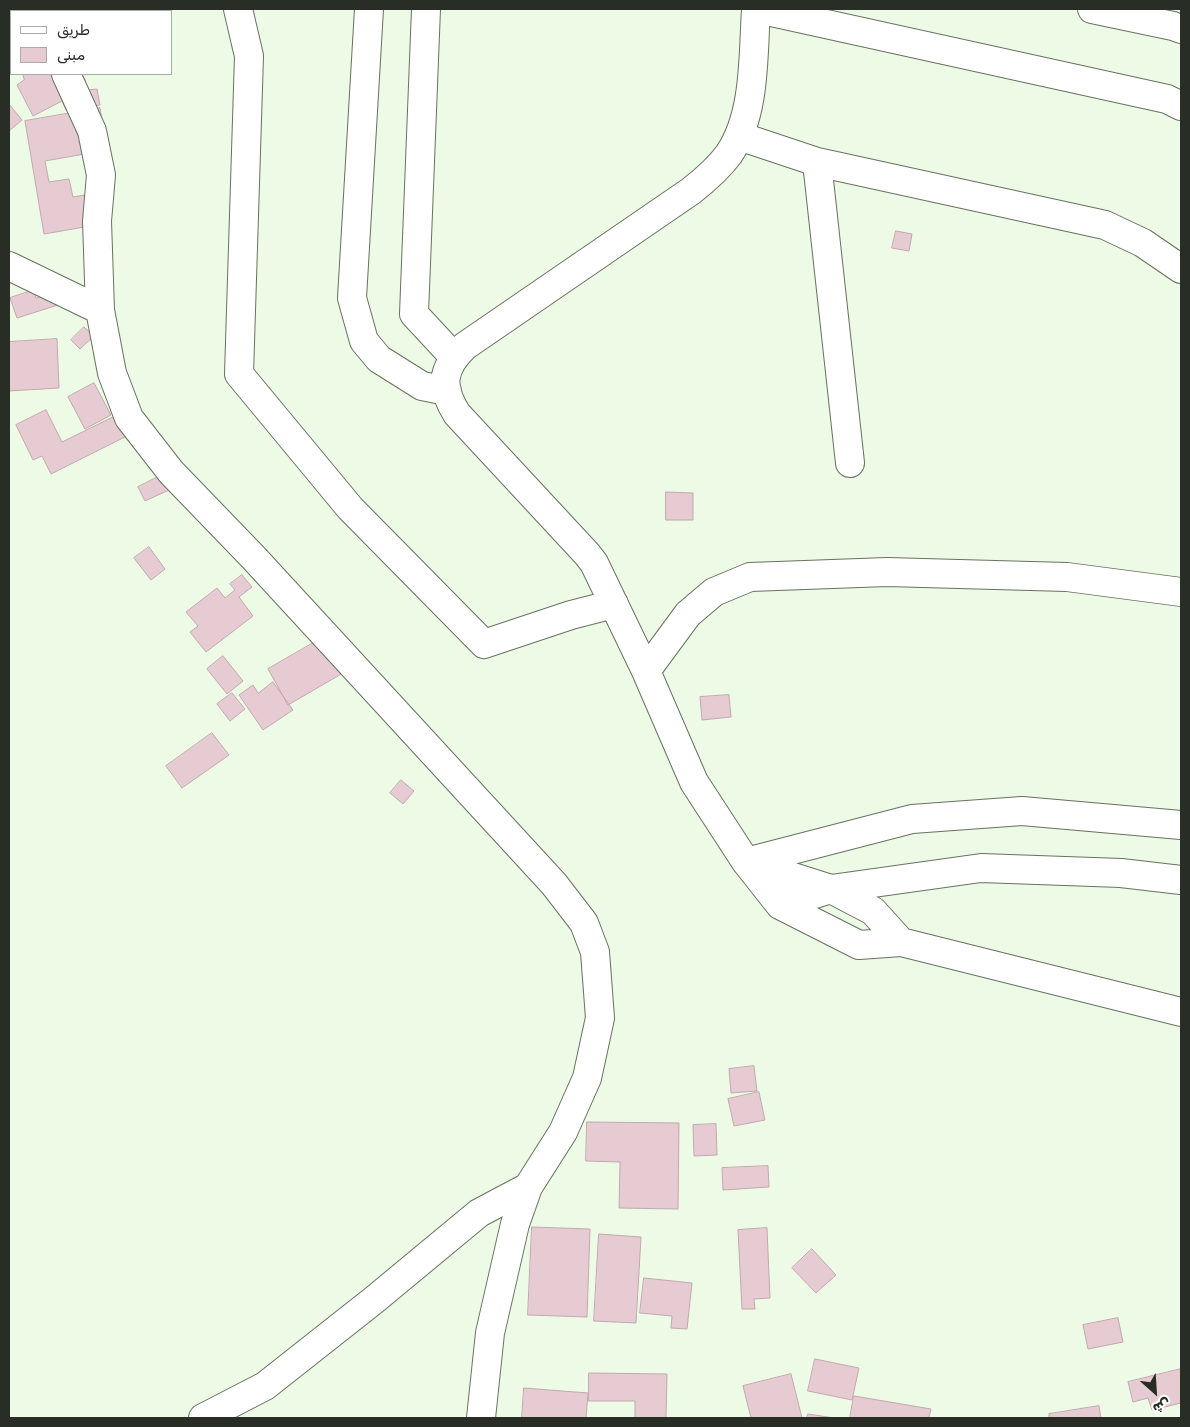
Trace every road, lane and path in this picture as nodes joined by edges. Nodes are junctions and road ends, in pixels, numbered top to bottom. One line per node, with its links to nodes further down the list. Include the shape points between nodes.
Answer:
1 (238, 9): 18 (street, via 249,56 239,374 350,508 484,644 571,614)
2 (369, 9): 15 (street, via 352,298 364,341 379,359 422,386)
3 (426, 9): 14 (street, via 414,314)
4 (757, 9): 8 (street, via 1168,99); 9 (street, via 750,92)
5 (1092, 9): 6 (street)
6 (1181, 29)
7 (66, 75): 13 (street, via 92,131 101,175 98,221)
8 (1181, 106)
9 (739, 136): 10 (street); 14 (street, via 712,174 691,191 465,346)
10 (817, 162): 12 (street, via 1105,225 1143,243); 16 (street)
11 (9, 266): 13 (street)
12 (1181, 269)
13 (100, 310): 27 (street, via 112,373 129,418 171,472 554,884 584,923 595,952 600,1018 587,1078 563,1132)
14 (454, 357): 15 (street, via 447,370)
15 (447, 391): 18 (street, via 448,400 457,414 587,554)
16 (850, 463)
17 (1181, 592): 19 (street, via 1057,577 887,572 750,577 714,592 688,614)
18 (614, 604): 19 (street)
19 (646, 671): 21 (street, via 694,782)
20 (1181, 826): 21 (street, via 1022,811 912,819)
21 (746, 862): 23 (street); 24 (street)
22 (1181, 880): 23 (street, via 1121,873 981,868)
23 (831, 888): 24 (street); 25 (street, via 873,912)
24 (780, 905): 25 (street, via 859,945)
25 (901, 942): 26 (street)
26 (1181, 1012)
27 (528, 1186): 28 (street, via 479,1213 265,1386); 30 (street, via 515,1224 490,1333)
28 (244, 1409): 29 (street)
29 (203, 1418)
30 (481, 1418)

